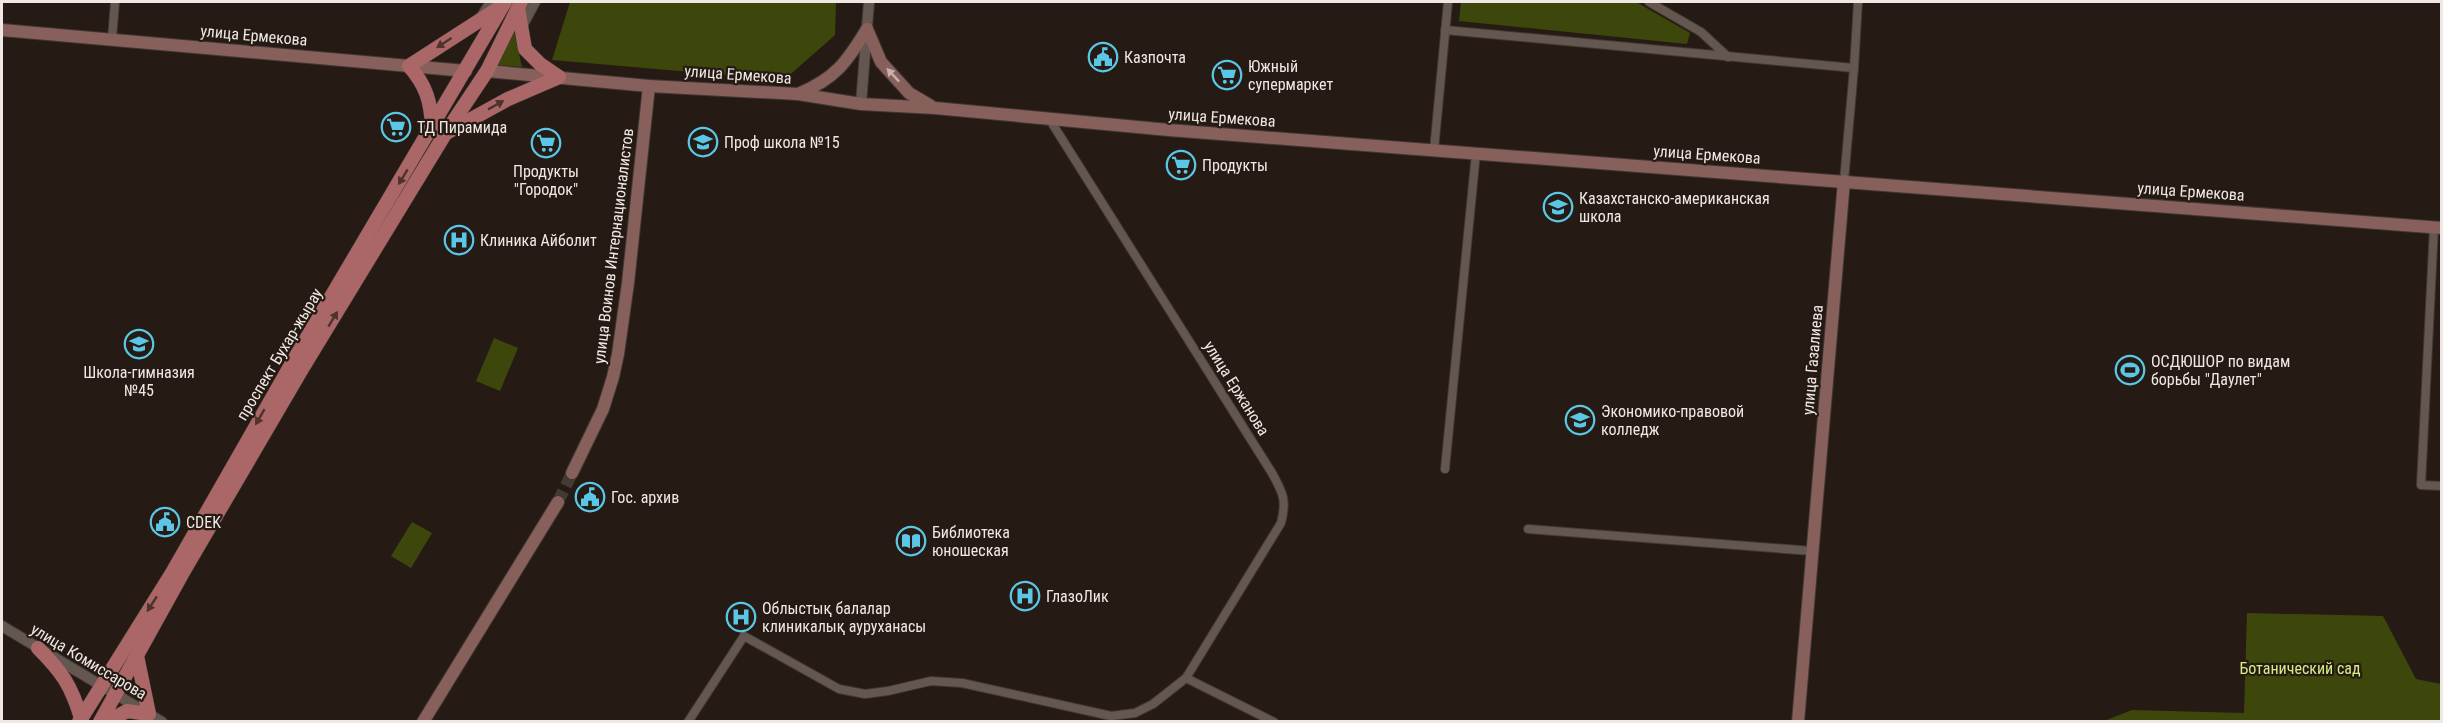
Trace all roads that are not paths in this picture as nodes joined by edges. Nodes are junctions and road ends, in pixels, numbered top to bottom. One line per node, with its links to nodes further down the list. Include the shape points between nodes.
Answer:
1 (115, 2): 13 (street)
2 (535, 2): 9 (street)
3 (869, 2): 10 (street)
4 (1448, 2): 12 (street)
5 (1649, 2): 14 (street, via 1701,32)
6 (1858, 2): 16 (street, улица Газалиева)
7 (501, 3): 15 (main road, one-way to 15); 17 (main road, проспект Бухар-жырау)
8 (521, 4): 9 (main road); 18 (main road, проспект Бухар-жырау)
9 (521, 28): 19 (main road, via 525,49)
10 (867, 29): 21 (main road, via 851,56 822,84); 22 (street); 23 (main road, one-way to 10, via 909,93 880,62)
11 (2, 30): 13 (main road, улица Ермекова)
12 (1445, 30): 14 (street); 26 (street)
13 (112, 39): 15 (main road, улица Ермекова)
14 (1728, 57): 16 (street)
15 (409, 66): 17 (main road, улица Ермекова); 25 (main road, via 420,78)
16 (1854, 68): 28 (street, улица Газалиева)
17 (466, 71): 18 (main road, улица Ермекова); 25 (main road, проспект Бухар-жырау)
18 (487, 71): 19 (main road, улица Ермекова); 25 (main road, проспект Бухар-жырау)
19 (559, 77): 20 (main road, улица Ермекова); 25 (main road, one-way to 19)
20 (648, 86): 21 (main road, улица Ермекова); 32 (main road, улица Воинов Интернационалистов, via 618,354 603,409)
21 (798, 94): 22 (main road, улица Ермекова)
22 (861, 104): 23 (main road, улица Ермекова)
23 (934, 108): 24 (main road, улица Ермекова)
24 (1050, 120): 26 (main road, улица Ермекова); 40 (street, улица Ержанова, via 1283,492 1286,507 1281,523)
25 (439, 130): 30 (main road, проспект Бухар-жырау)
26 (1434, 150): 27 (main road, улица Ермекова)
27 (1476, 153): 28 (main road, улица Ермекова); 31 (street)
28 (1844, 181): 29 (main road, улица Ермекова); 36 (main road, улица Газалиева)
29 (2438, 228): 33 (street, via 2421,484)
30 (297, 366): 39 (main road, проспект Бухар-жырау); 41 (main road, проспект Бухар-жырау, one-way to 41)
31 (1445, 469)
32 (572, 473)
33 (2442, 486)
34 (558, 502): 48 (main road)
35 (1528, 529): 36 (street)
36 (1812, 551): 51 (main road, улица Газалиева)
37 (2, 626): 38 (street, улица Комиссарова)
38 (38, 648): 41 (street, улица Комиссарова); 44 (main road, via 67,679)
39 (137, 656): 42 (main road, проспект Бухар-жырау); 43 (main road)
40 (1185, 678): 49 (street, улица Ержанова, via 1153,704 1111,716 962,683 932,681 865,694 839,689 744,636); 50 (street)
41 (99, 685): 42 (street, улица Комиссарова); 44 (main road, проспект Бухар-жырау)
42 (116, 696): 43 (street, улица Комиссарова); 45 (main road, проспект Бухар-жырау)
43 (149, 714): 46 (main road, via 126,711); 47 (street, улица Комиссарова)
44 (80, 720)
45 (100, 722)
46 (106, 722)
47 (162, 722)
48 (423, 722)
49 (688, 722)
50 (1274, 722)
51 (1798, 722)

